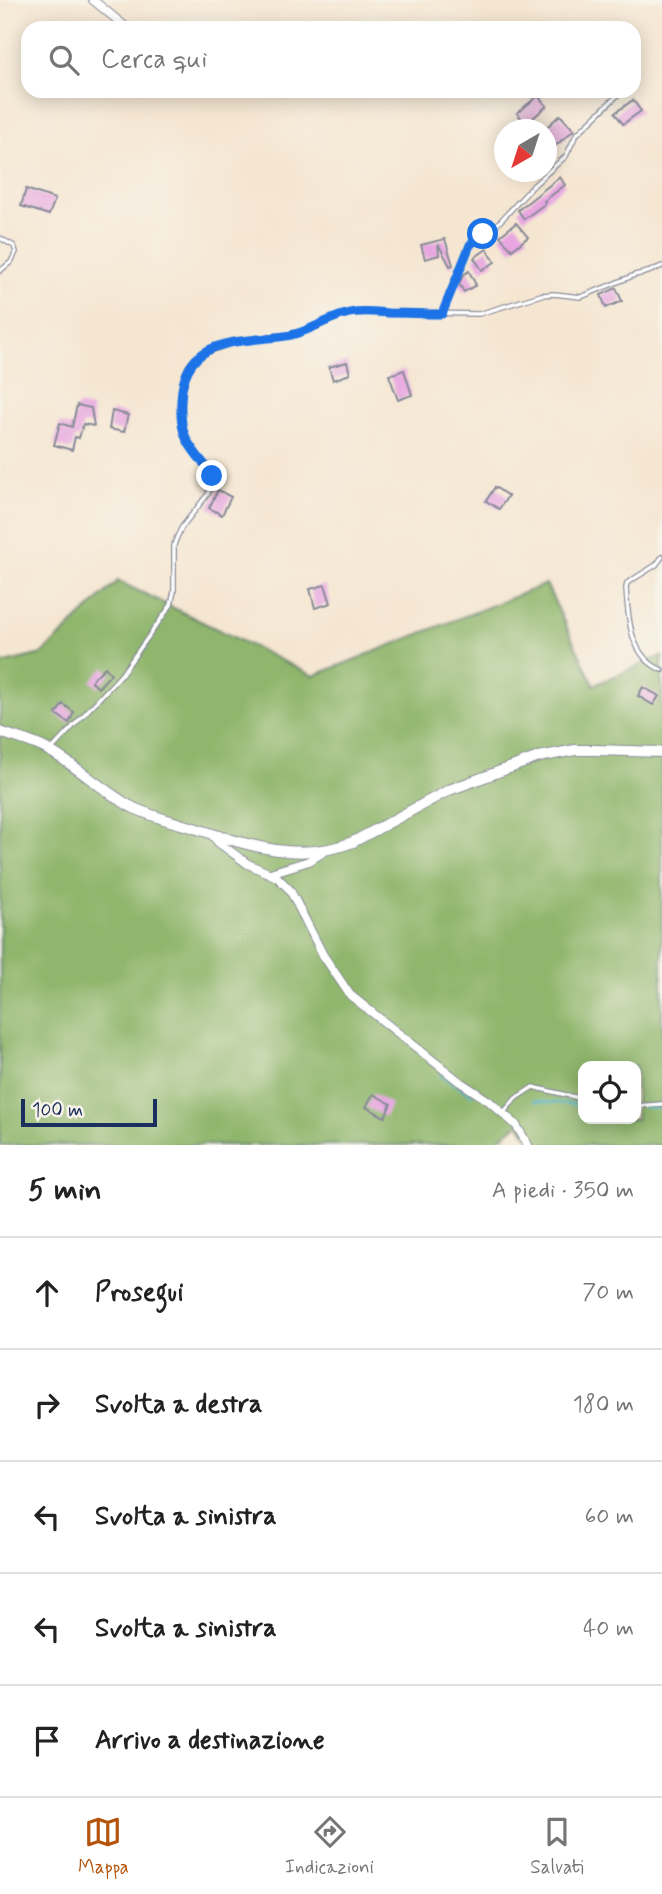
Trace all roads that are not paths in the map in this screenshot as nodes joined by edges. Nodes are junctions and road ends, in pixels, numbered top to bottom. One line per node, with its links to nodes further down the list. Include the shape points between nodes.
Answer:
1 (93, 0): 2 (street)
2 (118, 21)
3 (615, 98): 7 (lane, via 576,135 566,156 494,229 470,245)
4 (0, 238): 6 (lane, via 16,252)
5 (662, 266): 7 (lane, via 582,296 548,294 479,314)
6 (0, 271)
7 (442, 314): 11 (lane, via 347,313 298,333 225,344 194,360 182,387 181,428 210,471 212,482 174,545 171,605 121,675)
8 (662, 558): 9 (lane, via 627,583 626,589 632,636 644,657)
9 (662, 670)
10 (0, 732): 11 (street)
11 (50, 751): 13 (street, via 133,808)
12 (662, 752): 14 (street, via 595,750 539,757 449,790 353,842)
13 (211, 834): 14 (street, via 272,850); 15 (street, via 248,864)
14 (325, 850): 15 (street, via 309,861)
15 (270, 873): 19 (street, via 289,890 323,956 350,995)
16 (578, 1098): 19 (lane, via 533,1087)
17 (662, 1104): 18 (lane)
18 (641, 1106)
19 (503, 1113): 20 (street)
20 (528, 1145)

